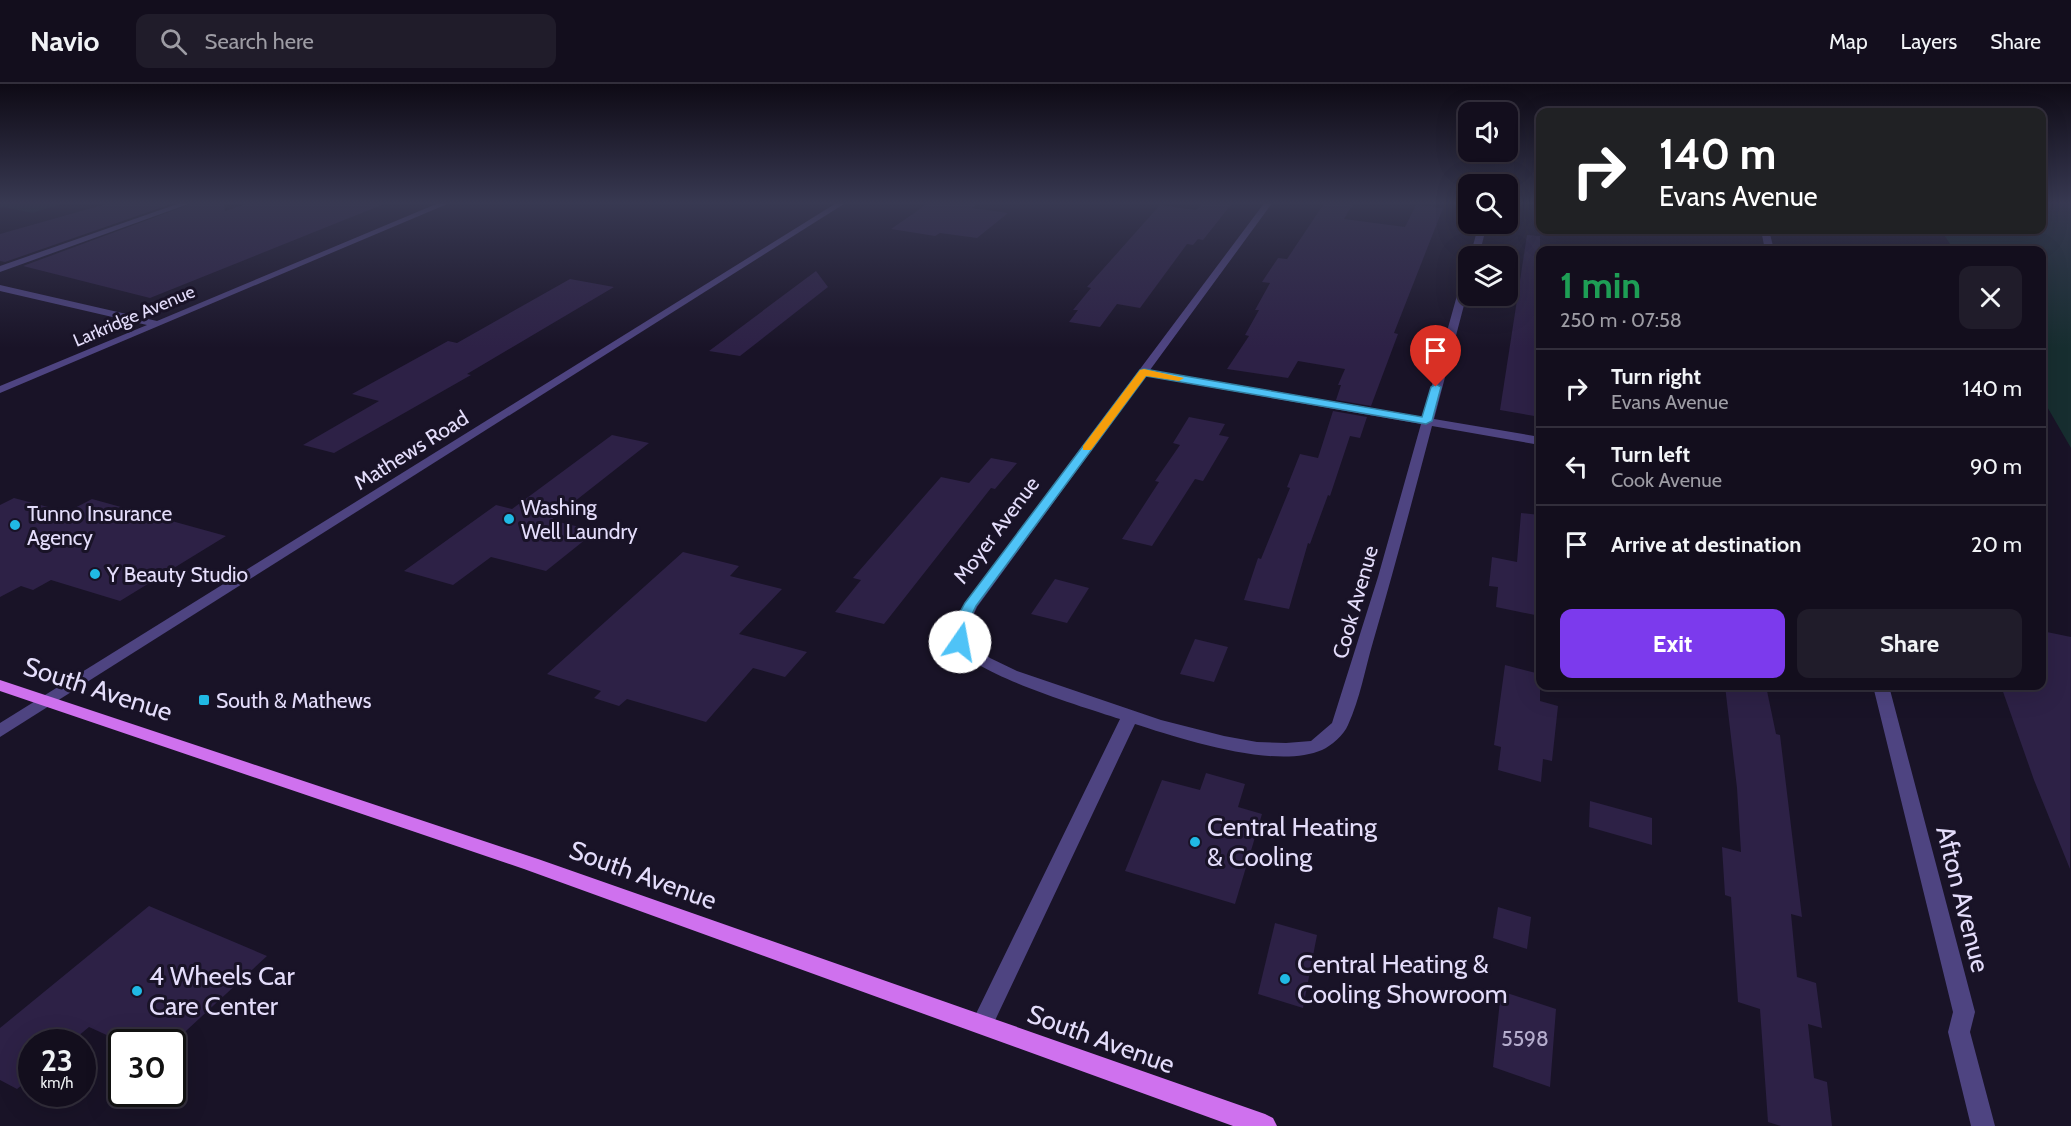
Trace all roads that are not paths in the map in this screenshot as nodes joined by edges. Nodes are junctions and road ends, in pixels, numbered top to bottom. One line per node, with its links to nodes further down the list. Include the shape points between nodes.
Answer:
1 (50, 251): 5 (street)
2 (332, 251): 8 (street, Larkridge Avenue)
3 (766, 251): 15 (street, Mathews Road)
4 (1233, 251): 9 (street, Moyer Avenue)
5 (0, 268)
6 (0, 288): 8 (street)
7 (1459, 306): 11 (street, Cook Avenue)
8 (158, 324): 10 (street, Larkridge Avenue)
9 (1144, 372): 11 (street); 16 (street, Moyer Avenue, via 970,606 960,625 960,642 989,665)
10 (0, 390)
11 (1426, 421): 12 (street); 16 (street, Cook Avenue, via 1385,577 1340,725 1322,743 1312,747 1258,747)
12 (1536, 440)
13 (0, 685): 15 (main road, South Avenue)
14 (1882, 690): 20 (street, Afton Avenue, via 1964,1012 1959,1032)
15 (48, 700): 17 (street, Mathews Road); 18 (main road, South Avenue, via 512,857)
16 (1129, 718): 18 (street)
17 (0, 731)
18 (982, 1024): 19 (main road, South Avenue)
19 (1265, 1126)
20 (1983, 1126)

